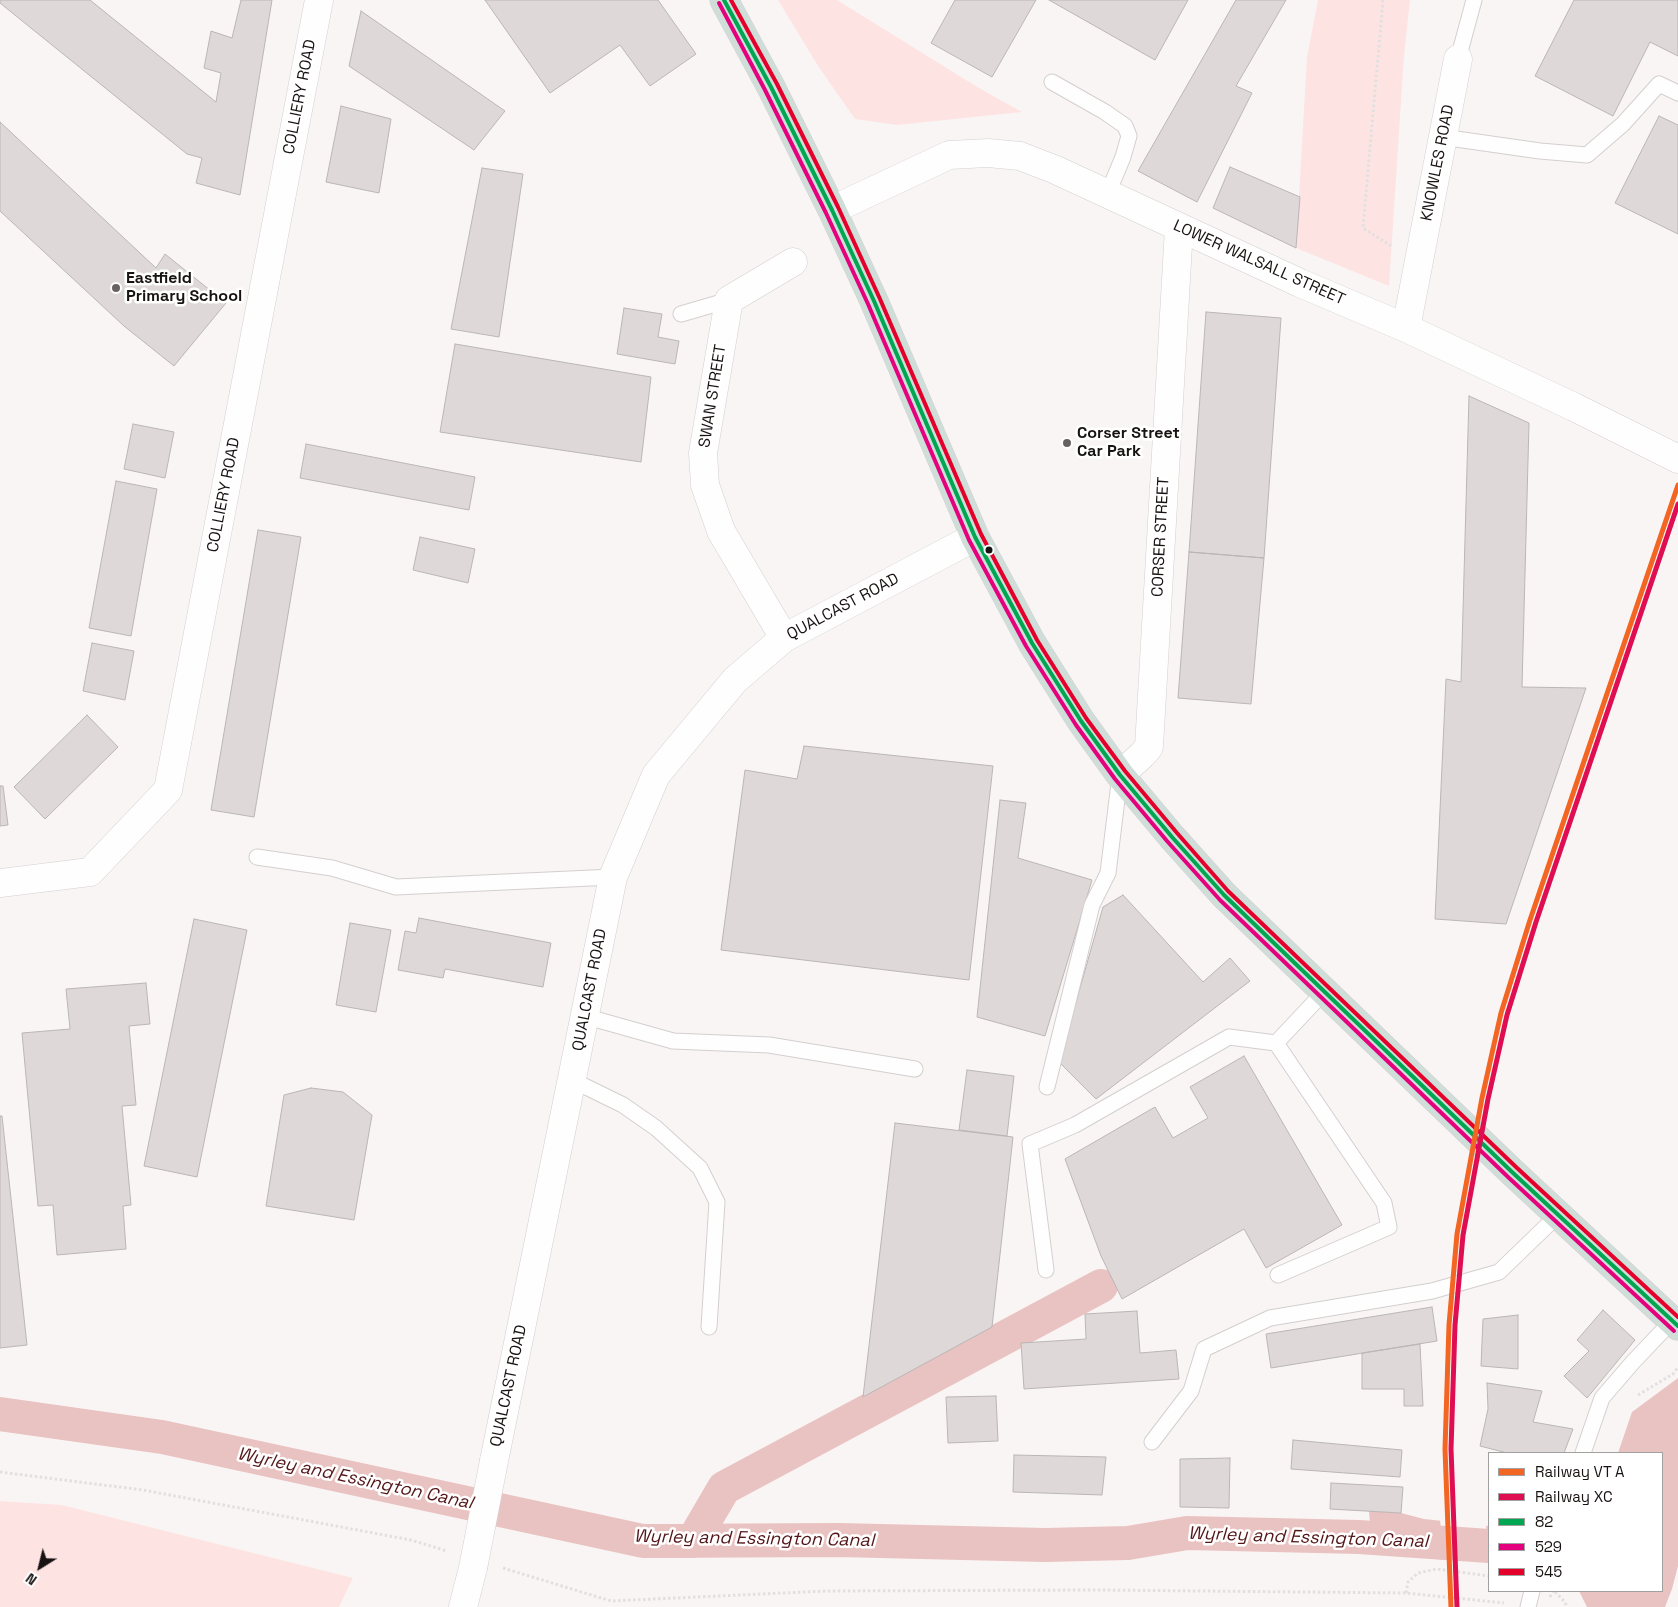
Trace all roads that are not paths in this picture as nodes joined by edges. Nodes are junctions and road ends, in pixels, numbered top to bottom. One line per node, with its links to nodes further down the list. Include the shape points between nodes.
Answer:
1 (319, 0): 21 (street, COLLIERY ROAD, via 168,790 90,872)
2 (724, 0): 9 (highway)
3 (1474, 0): 4 (lane, KNOWLES ROAD)
4 (1458, 59): 7 (street, KNOWLES ROAD)
5 (1052, 82): 8 (lane, via 1125,126 1129,136)
6 (1678, 93): 7 (lane, via 1659,84 1623,124 1587,155)
7 (1442, 138): 14 (street, KNOWLES ROAD)
8 (1108, 193): 9 (street, LOWER WALSALL STREET, via 1020,156 988,153 949,155); 10 (street, LOWER WALSALL STREET)
9 (832, 210): 16 (highway)
10 (1179, 228): 14 (street, LOWER WALSALL STREET); 18 (street, CORSER STREET, via 1149,746)
11 (793, 262): 12 (street)
12 (729, 300): 13 (lane); 17 (street, SWAN STREET, via 703,454 705,484 720,531)
13 (681, 314)
14 (1406, 328): 15 (street, LOWER WALSALL STREET, via 1574,406)
15 (1678, 459)
16 (975, 537): 17 (street, QUALCAST ROAD); 18 (highway, via 1032,643 1080,721)
17 (784, 638): 20 (street, QUALCAST ROAD, via 735,680 656,775)
18 (1120, 775): 22 (highway, via 1224,895); 27 (lane, via 1108,873 1092,905)
19 (258, 857): 20 (lane, via 332,868 396,887)
20 (613, 877): 23 (street, QUALCAST ROAD)
21 (0, 883)
22 (1324, 992): 24 (lane); 28 (highway)
23 (584, 1016): 25 (lane, via 673,1040 769,1045); 26 (street, QUALCAST ROAD)
24 (1276, 1043): 29 (lane, via 1229,1037 1075,1125 1030,1144); 30 (lane, via 1384,1203 1389,1227)
25 (915, 1069)
26 (572, 1080): 32 (lane, via 623,1105 656,1128 700,1168 717,1202); 35 (street, QUALCAST ROAD, bridge, via 494,1461 484,1567)
27 (1047, 1087)
28 (1558, 1214): 31 (highway); 33 (lane, via 1499,1272 1432,1291 1270,1318 1204,1350 1191,1391)
29 (1046, 1270)
30 (1278, 1276)
31 (1675, 1323): 34 (lane, via 1633,1362 1602,1398)
32 (709, 1327)
33 (1152, 1442)
34 (1584, 1452)
35 (463, 1607)

